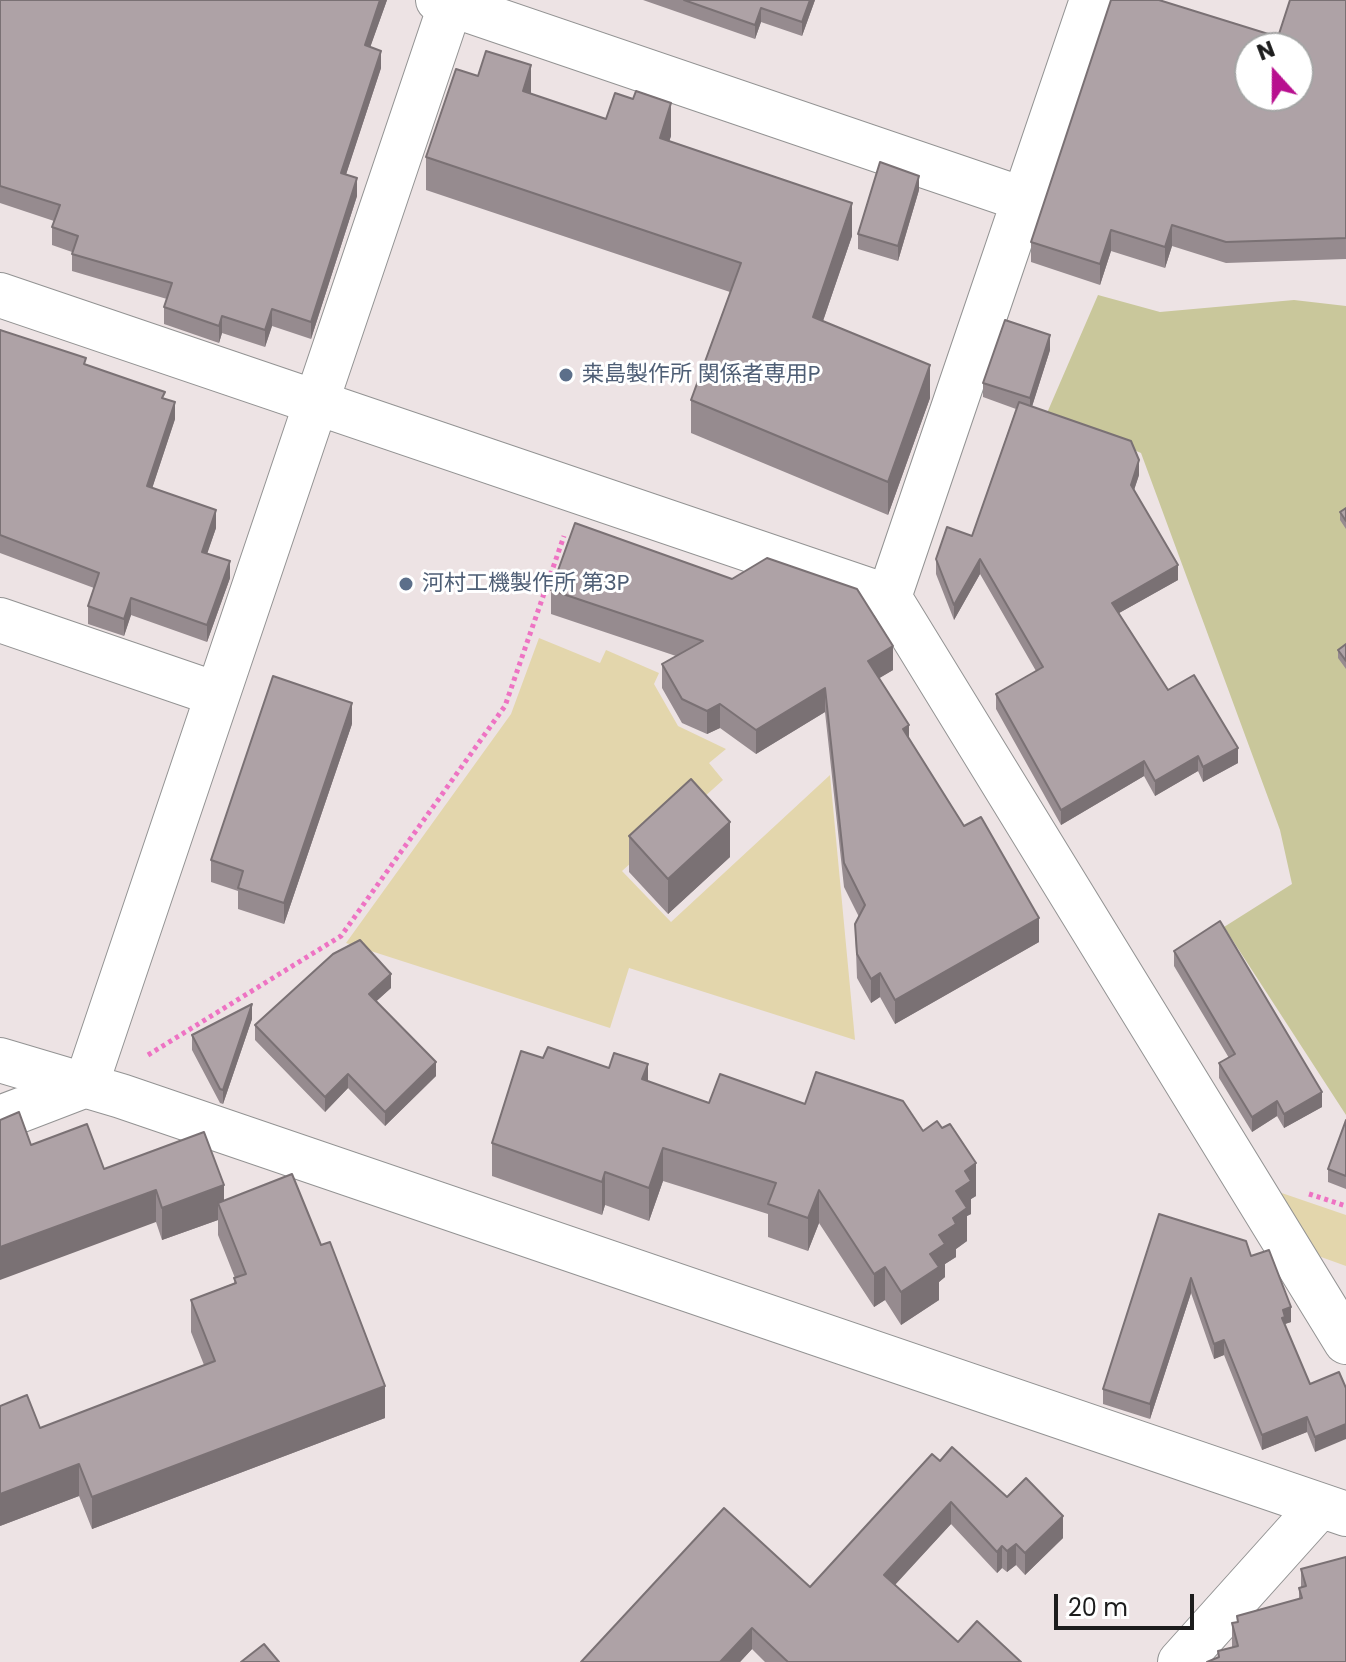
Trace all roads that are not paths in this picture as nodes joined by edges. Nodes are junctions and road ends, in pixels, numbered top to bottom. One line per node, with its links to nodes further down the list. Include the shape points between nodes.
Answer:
1 (1092, 0): 3 (street)
2 (447, 1): 3 (street); 5 (street)
3 (1025, 200): 6 (street)
4 (0, 295): 5 (street)
5 (317, 402): 6 (street); 8 (street)
6 (889, 597): 12 (street)
7 (0, 620): 8 (street)
8 (216, 694): 10 (street)
9 (0, 1060): 10 (street)
10 (86, 1085): 11 (street); 13 (street)
11 (0, 1118)
12 (1346, 1342)
13 (1332, 1510): 14 (street)
14 (1180, 1662)

